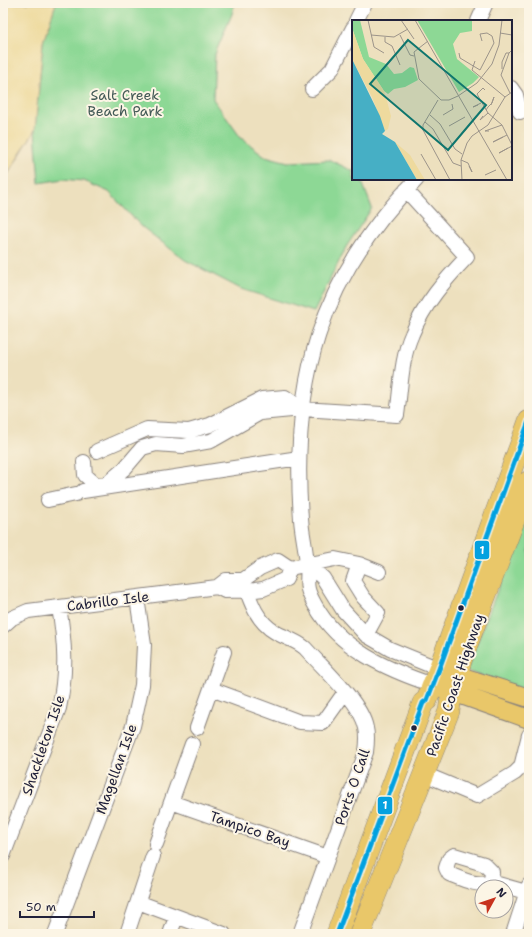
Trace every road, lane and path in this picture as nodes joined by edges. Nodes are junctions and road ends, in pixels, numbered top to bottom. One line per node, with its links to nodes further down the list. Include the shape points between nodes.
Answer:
1 (365, 3): 3 (street)
2 (486, 3): 4 (street)
3 (356, 20)
4 (479, 20)
5 (352, 30): 6 (street, via 332,70)
6 (312, 89)
7 (512, 89): 8 (street)
8 (520, 112)
9 (416, 180): 10 (street)
10 (406, 190): 11 (street, via 366,237 332,298 324,315 308,369); 11 (street, via 467,258 444,281 427,304 412,334 403,369 397,415)
11 (302, 409): 13 (street, via 285,397 262,399 210,425 189,431 147,429); 14 (street); 15 (street, via 260,413 211,442 182,446 156,444 142,448 105,485 95,484 85,475)
12 (529, 421): 30 (highway, Pacific Coast Highway)
13 (97, 451)
14 (298, 458): 17 (street, via 79,492); 18 (street, via 303,538)
15 (84, 462)
16 (529, 481): 30 (highway, Pacific Coast Highway)
17 (48, 500)
18 (308, 564): 19 (street, via 335,559); 21 (street); 28 (street, via 324,578 343,610); 30 (street, via 306,587 315,606 327,623 352,646 363,655 390,668)
19 (359, 564): 22 (street); 28 (street, via 353,581 378,613)
20 (260, 568): 21 (street, via 278,560); 23 (street); 24 (street)
21 (290, 568): 24 (street, Cabrillo Isle, via 286,578)
22 (379, 572)
23 (245, 584): 24 (street, Cabrillo Isle, via 255,590); 25 (street, Cabrillo Isle, via 226,580 217,586); 32 (street, Ports O Call, via 254,609 263,624 276,633 297,641)
24 (269, 586)
25 (137, 598): 26 (street, Cabrillo Isle); 46 (street, Magellan Isle, via 144,645 142,685 133,726)
26 (59, 607): 27 (street, Cabrillo Isle, via 28,611 12,618); 40 (street, Shackleton Isle, via 64,638 64,685 58,708)
27 (3, 626)
28 (366, 635): 30 (street)
29 (224, 652): 31 (street)
30 (445, 680): 33 (main road); 34 (main road); 38 (highway, Pacific Coast Highway, via 449,711); 51 (highway, Pacific Coast Highway, via 423,703)
31 (211, 689): 32 (street, via 300,722 313,724 323,723); 35 (street)
32 (345, 692): 41 (street, Ports O Call, via 362,715 366,728 366,752)
33 (529, 698)
34 (529, 719)
35 (197, 728)
36 (529, 735): 38 (street, via 522,767 477,796)
37 (192, 744): 39 (street)
38 (424, 774): 52 (highway, Pacific Coast Highway)
39 (171, 802): 41 (street, Tampico Bay); 44 (street)
40 (3, 856)
41 (328, 857): 50 (street, Ports O Call)
42 (514, 886): 43 (street)
43 (528, 889): 53 (street)
44 (138, 902): 45 (street); 47 (street)
45 (176, 917): 48 (street); 49 (street)
46 (55, 934)
47 (127, 934)
48 (170, 934)
49 (224, 934)
50 (300, 934)
51 (337, 934)
52 (360, 934)
53 (513, 934)

